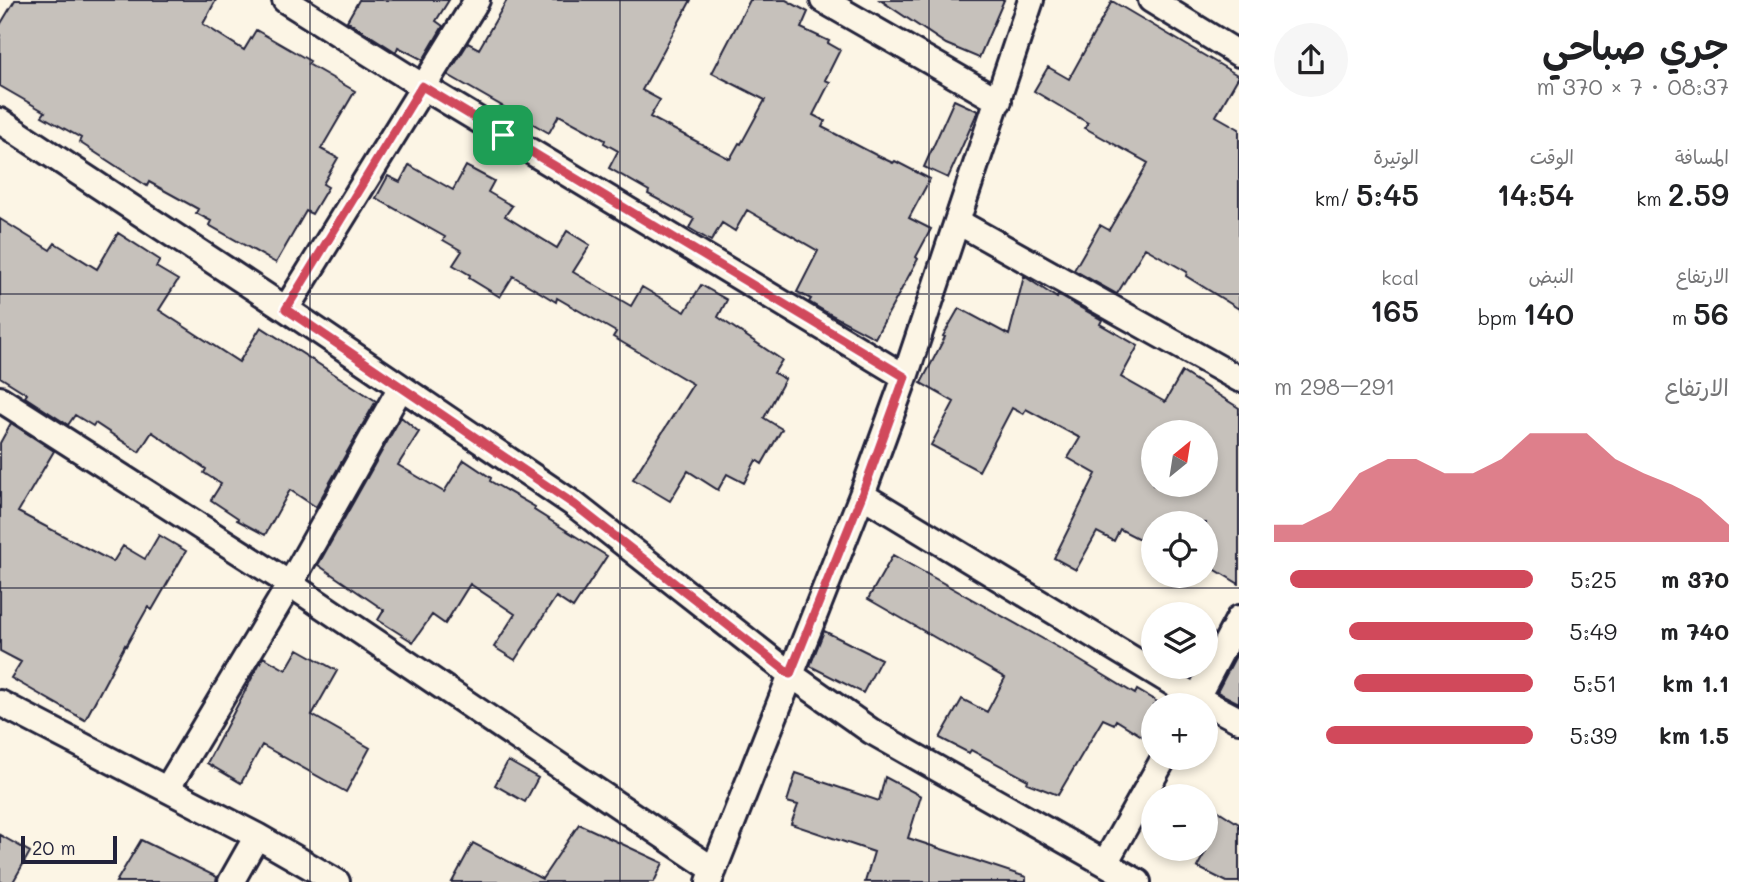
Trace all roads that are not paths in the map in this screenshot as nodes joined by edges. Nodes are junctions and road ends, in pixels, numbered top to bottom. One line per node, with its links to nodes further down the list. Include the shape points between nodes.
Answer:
1 (285, 0): 7 (street)
2 (477, 0): 7 (street)
3 (823, 0): 8 (street)
4 (1031, 0): 8 (street)
5 (1151, 0): 6 (street)
6 (1239, 54)
7 (422, 86): 11 (street); 12 (street)
8 (999, 101): 10 (street)
9 (0, 121): 11 (street)
10 (958, 222): 12 (street); 13 (street)
11 (286, 309): 14 (street)
12 (905, 377): 16 (street)
13 (1239, 379)
14 (401, 387): 17 (street); 19 (street, via 575,505)
15 (0, 399): 17 (street)
16 (862, 495): 19 (street); 20 (street)
17 (290, 584): 26 (street); 29 (street)
18 (1239, 618): 21 (street)
19 (790, 674): 28 (street, via 871,731); 29 (street)
20 (1181, 693)
21 (1200, 693)
22 (0, 703): 26 (street)
23 (1218, 711): 24 (street)
24 (1239, 720)
25 (1157, 770): 28 (street)
26 (167, 789): 27 (street)
27 (257, 836): 30 (street); 31 (street)
28 (1105, 863): 32 (street)
29 (711, 876)
30 (231, 882)
31 (337, 882)
32 (1138, 882)

